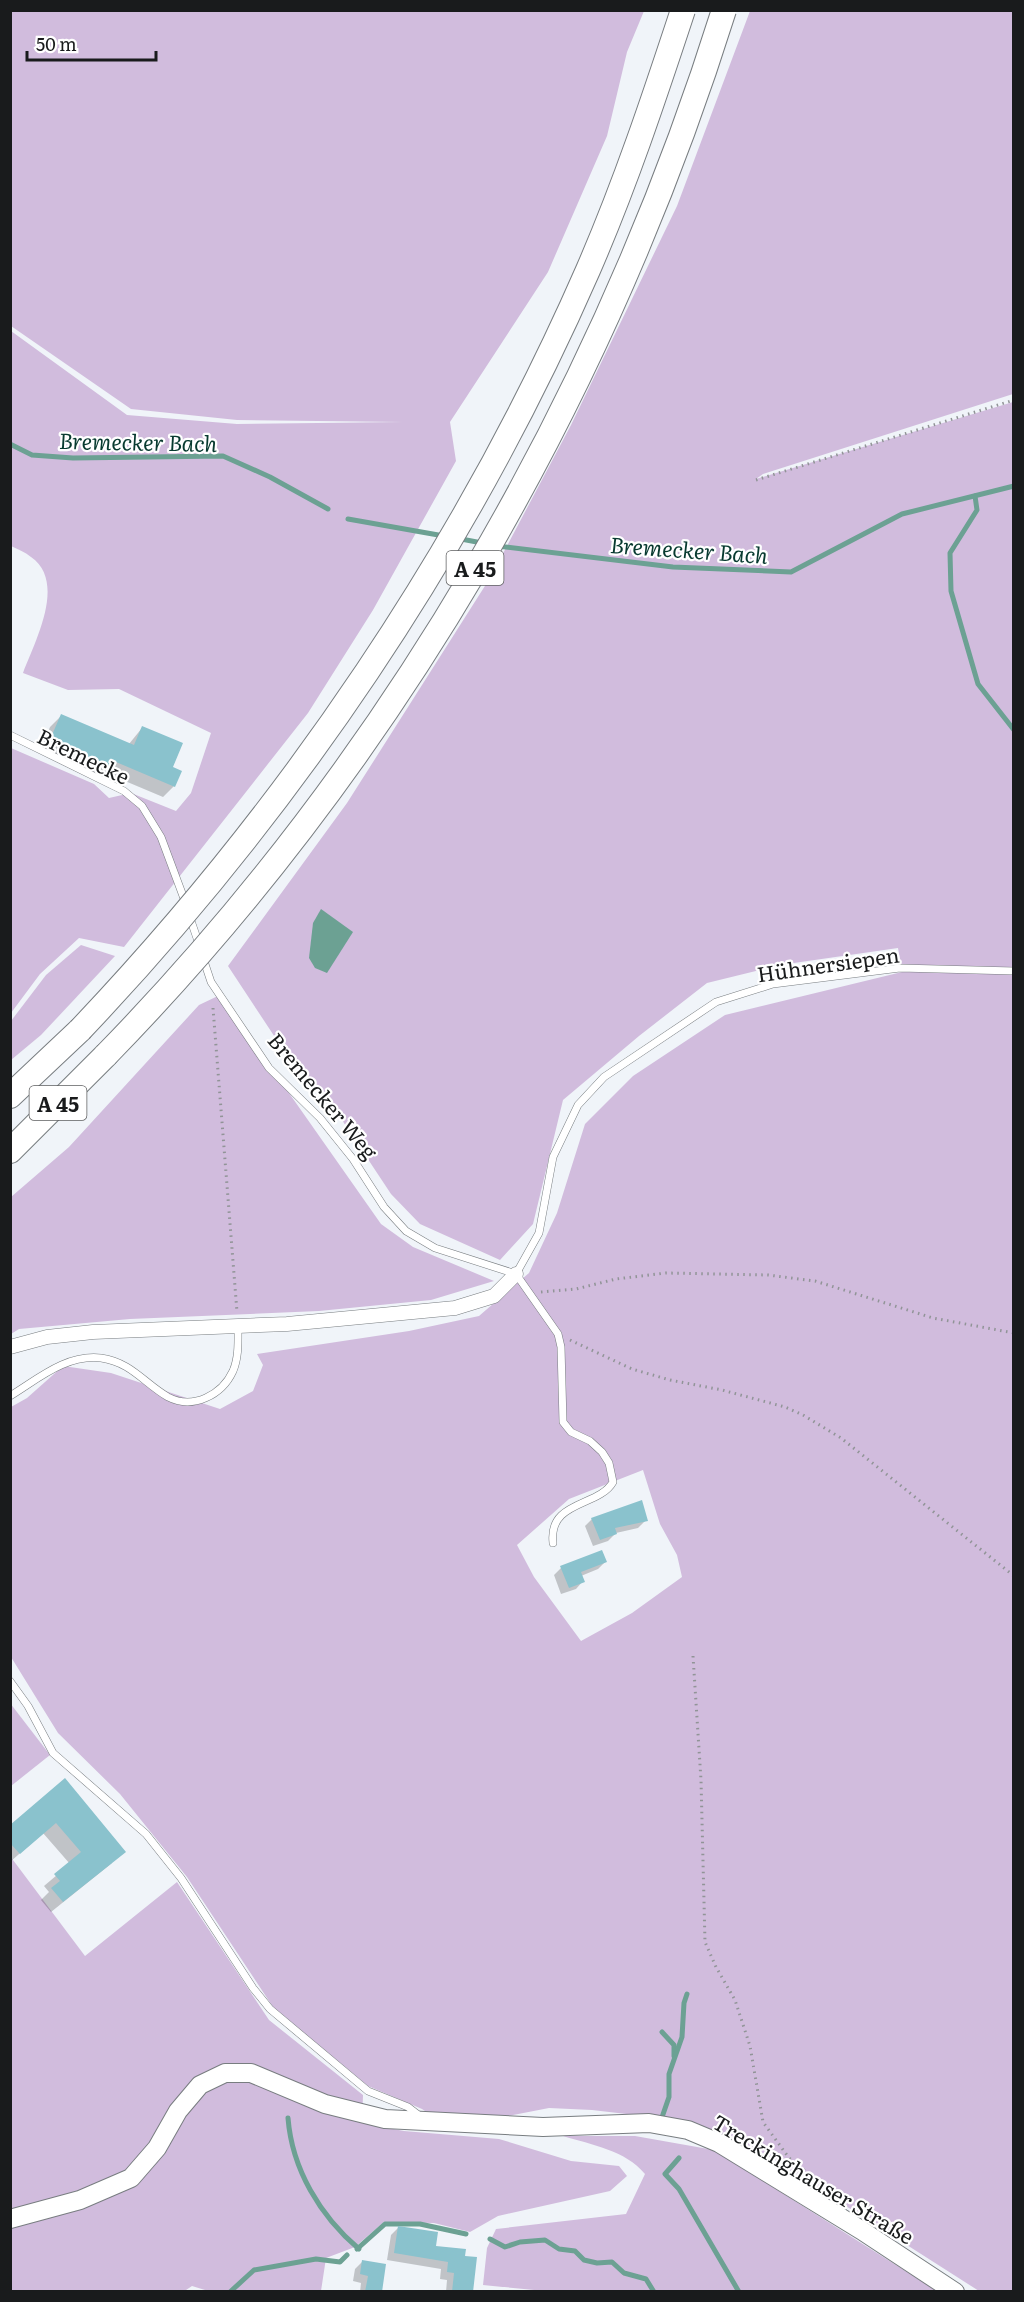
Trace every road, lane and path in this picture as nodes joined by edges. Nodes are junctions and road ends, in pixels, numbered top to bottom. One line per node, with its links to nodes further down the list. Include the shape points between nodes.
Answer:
1 (683, 10): 9 (highway, A 45, bridge, via 639,143 588,270 529,394 464,515 392,633 314,746 152,950 80,1030)
2 (724, 10): 10 (highway, A 45, bridge, via 698,92 646,228 587,361 520,490 447,616 282,855 201,952)
3 (1014, 400): 4 (path)
4 (756, 480)
5 (10, 735): 6 (lane, Bremecke, via 124,791)
6 (142, 806): 8 (lane, Bremecker Weg, via 171,858)
7 (1014, 971): 11 (lane, Hühnersiepen, via 900,968 773,984 716,1002 604,1077 578,1105 553,1157 538,1233)
8 (211, 982): 11 (lane, Bremecker Weg, via 269,1068 320,1118 406,1231 435,1248); 13 (path)
9 (10, 1096)
10 (10, 1151)
11 (516, 1274): 12 (lane); 13 (street, via 494,1296 455,1308)
12 (528, 1293): 14 (path, via 666,1273 768,1275 815,1281 933,1318); 15 (lane)
13 (238, 1326): 16 (street, via 93,1332 47,1337); 17 (lane, via 233,1370 224,1386 210,1397 193,1402 168,1396 145,1378 100,1358 62,1364)
14 (1014, 1333)
15 (558, 1334): 18 (lane, via 563,1422 571,1432 603,1452 613,1482 608,1490 576,1503 557,1521); 19 (path, via 632,1369 722,1390 803,1415 841,1438)
16 (10, 1347)
17 (10, 1396)
18 (553, 1543)
19 (1014, 1576)
20 (693, 1656): 23 (path, via 705,1942 738,2009 750,2046 763,2122 789,2158)
21 (10, 1681): 22 (lane, via 53,1753 146,1834 181,1878 270,2009 368,2091 408,2107)
22 (426, 2122): 24 (main road, Treckinghauser Straße, via 349,2112 251,2073 225,2073 200,2085 187,2098 157,2148 131,2178 80,2200); 25 (main road, Treckinghauser Straße, via 543,2127 649,2123 701,2133 861,2230)
23 (826, 2188)
24 (10, 2219)
25 (954, 2292)

